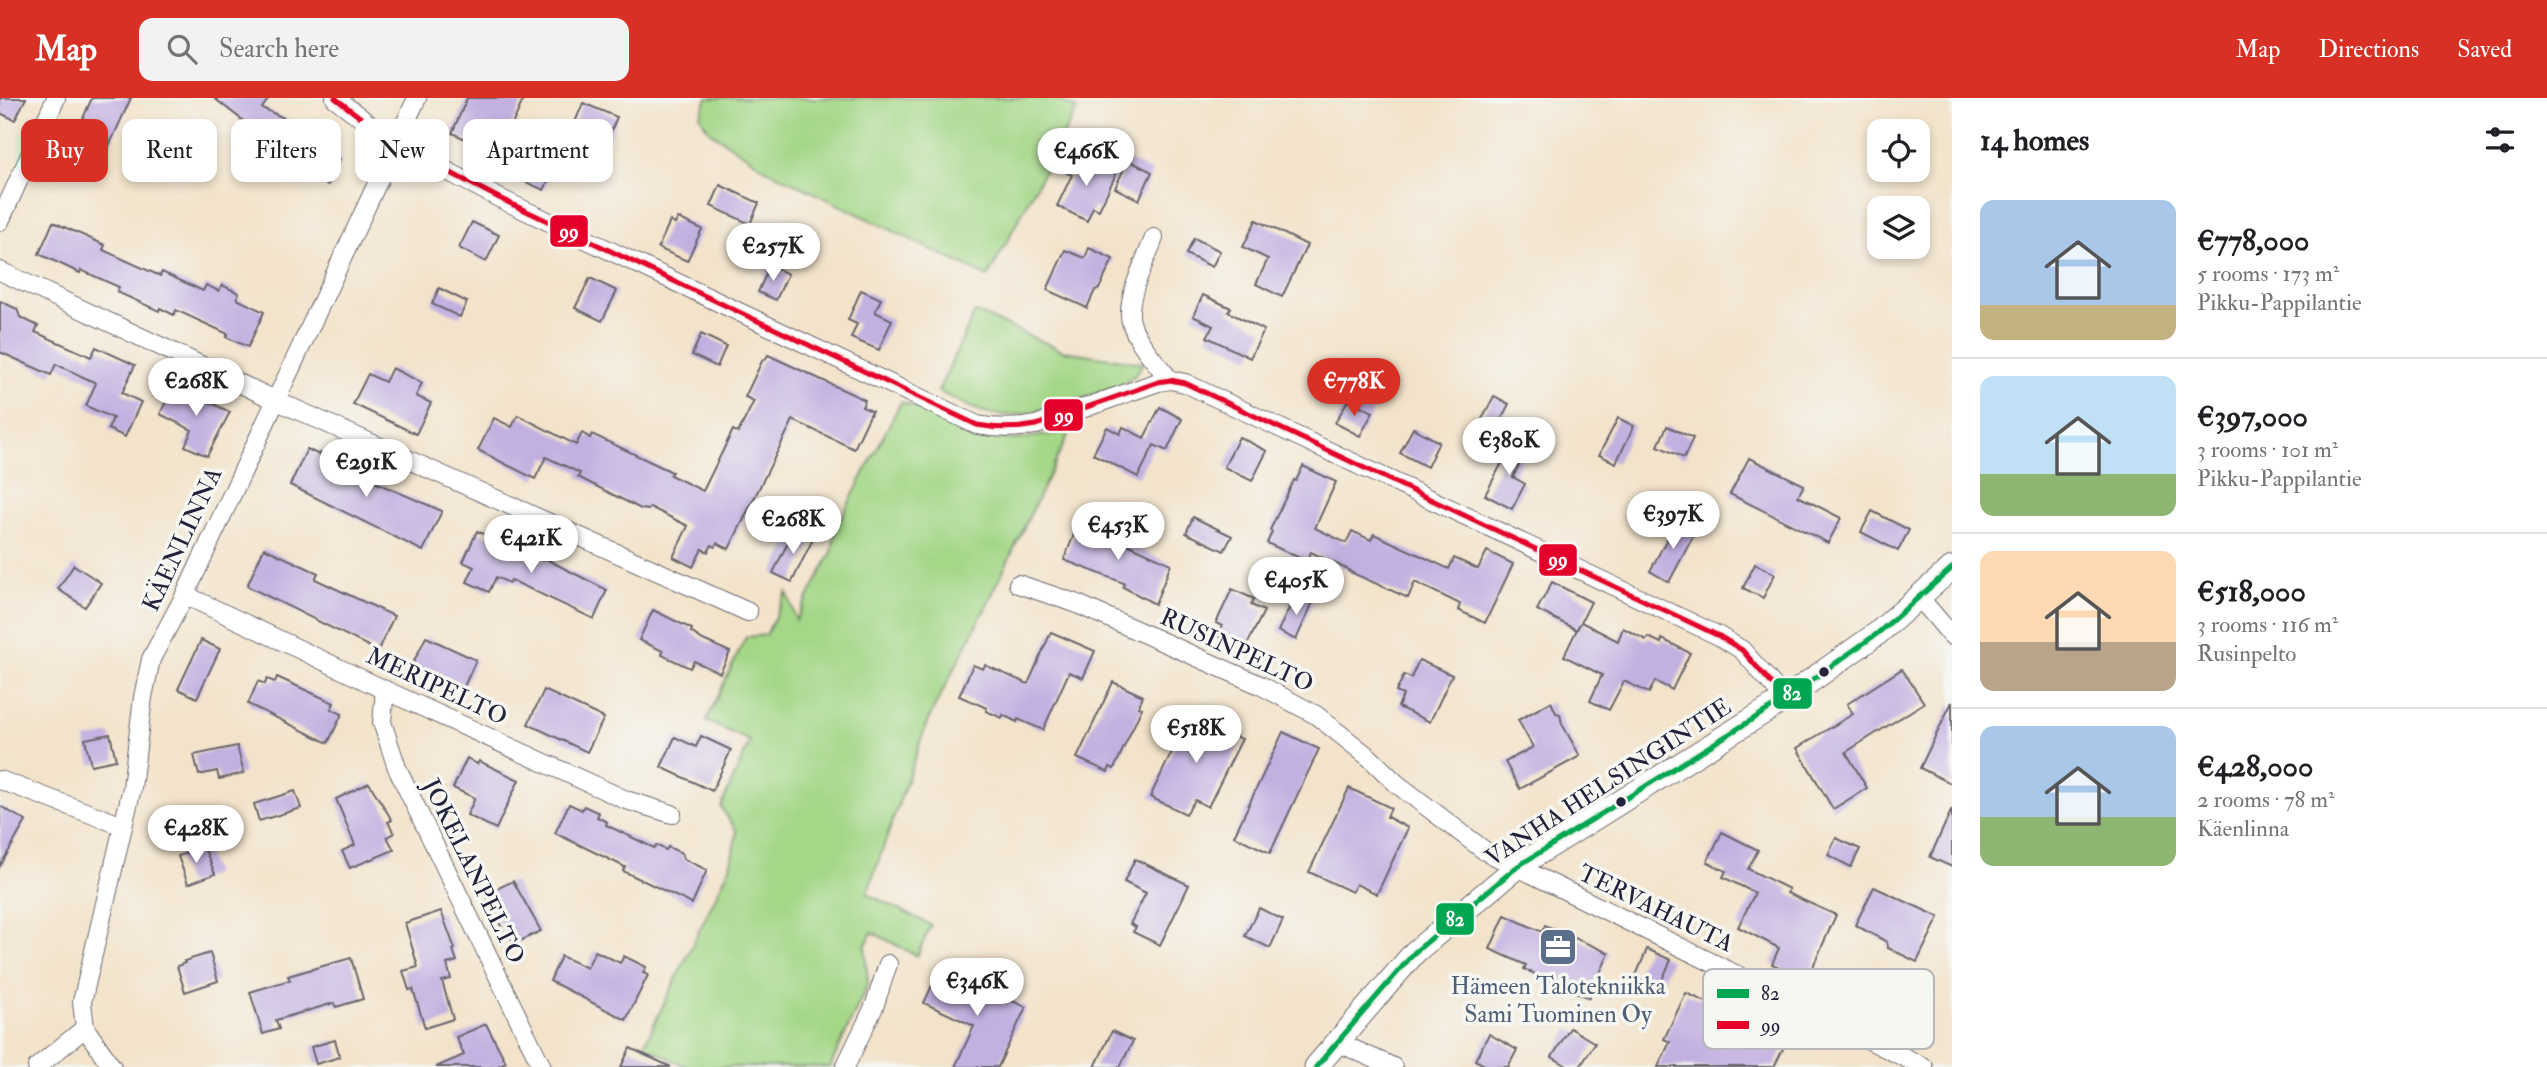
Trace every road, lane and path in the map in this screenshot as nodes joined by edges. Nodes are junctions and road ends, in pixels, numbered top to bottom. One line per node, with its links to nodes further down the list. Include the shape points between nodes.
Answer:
1 (56, 98): 8 (street)
2 (335, 98): 4 (street)
3 (417, 98): 5 (street, KÄENLINNA)
4 (362, 119)
5 (407, 119)
6 (449, 172): 11 (street, via 976,425 997,429 1036,425)
7 (377, 182): 12 (street, KÄENLINNA)
8 (0, 221)
9 (1154, 238): 11 (street, via 1134,292 1130,318 1143,345)
10 (0, 271): 12 (street)
11 (1170, 380): 20 (street, via 1185,383 1719,636 1742,650)
12 (275, 400): 15 (street, KÄENLINNA); 17 (street)
13 (1952, 568): 16 (street, VANHA HELSINGINTIE)
14 (1018, 584): 24 (street, RUSINPELTO, via 1075,603 1260,684 1316,715 1466,838)
15 (185, 595): 19 (street, MERIPELTO); 23 (street, KÄENLINNA, via 151,659)
16 (1919, 597): 18 (street); 20 (street, VANHA HELSINGINTIE, via 1878,633)
17 (748, 612)
18 (1952, 636)
19 (385, 690): 22 (street, MERIPELTO, via 626,800); 32 (street, JOKELANPELTO, via 382,722 397,768)
20 (1785, 699): 24 (street, VANHA HELSINGINTIE)
21 (0, 780): 23 (street)
22 (672, 814)
23 (123, 826): 27 (street, KÄENLINNA, via 82,1002)
24 (1518, 866): 26 (street, TERVAHAUTA); 28 (street, VANHA HELSINGINTIE, via 1416,952)
25 (888, 964): 33 (street, via 874,1007)
26 (1723, 969)
27 (85, 1028): 30 (street); 31 (street)
28 (1337, 1042): 34 (street, VANHA HELSINGINTIE); 35 (street)
29 (1887, 1049): 36 (street, TERVAHAUTA)
30 (37, 1067)
31 (111, 1067)
32 (542, 1067)
33 (845, 1067)
34 (1316, 1067)
35 (1393, 1067)
36 (1924, 1067)

